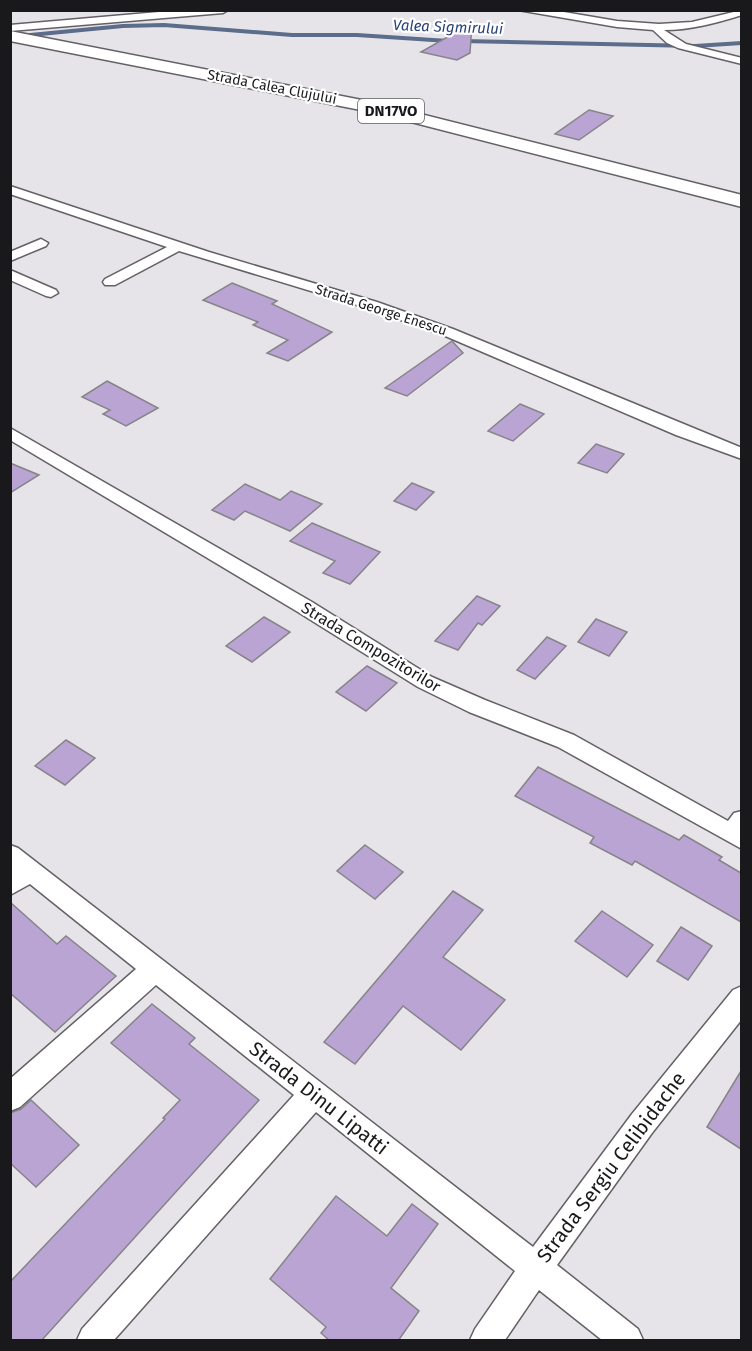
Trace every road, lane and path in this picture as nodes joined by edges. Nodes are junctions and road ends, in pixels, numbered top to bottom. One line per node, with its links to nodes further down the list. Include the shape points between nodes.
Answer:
1 (223, 10): 5 (street)
2 (523, 10): 4 (street)
3 (741, 12): 4 (street, via 696,25)
4 (655, 26): 7 (street, via 661,34 685,47)
5 (10, 28)
6 (10, 36): 9 (highway, Strada Calea Clujului / DN17VO, via 377,108)
7 (741, 61)
8 (10, 190): 11 (street, Strada George Enescu)
9 (741, 201)
10 (41, 243): 12 (street)
11 (179, 246): 14 (street); 17 (street, Strada George Enescu, via 448,332)
12 (10, 257)
13 (10, 274): 15 (street)
14 (110, 282)
15 (51, 293)
16 (10, 433): 18 (street, Strada Compozitorilor, via 425,682 566,741)
17 (741, 454)
18 (738, 831)
19 (17, 870): 20 (street, Strada Dinu Lipatti)
20 (155, 969): 22 (street, Strada Dinu Lipatti); 23 (street)
21 (741, 998): 24 (street, Strada Sergiu Celibidache)
22 (314, 1094): 24 (street, Strada Dinu Lipatti); 25 (street)
23 (10, 1098)
24 (536, 1268): 26 (street, Strada Sergiu Celibidache); 27 (street, Strada Dinu Lipatti)
25 (93, 1341)
26 (486, 1341)
27 (627, 1341)

